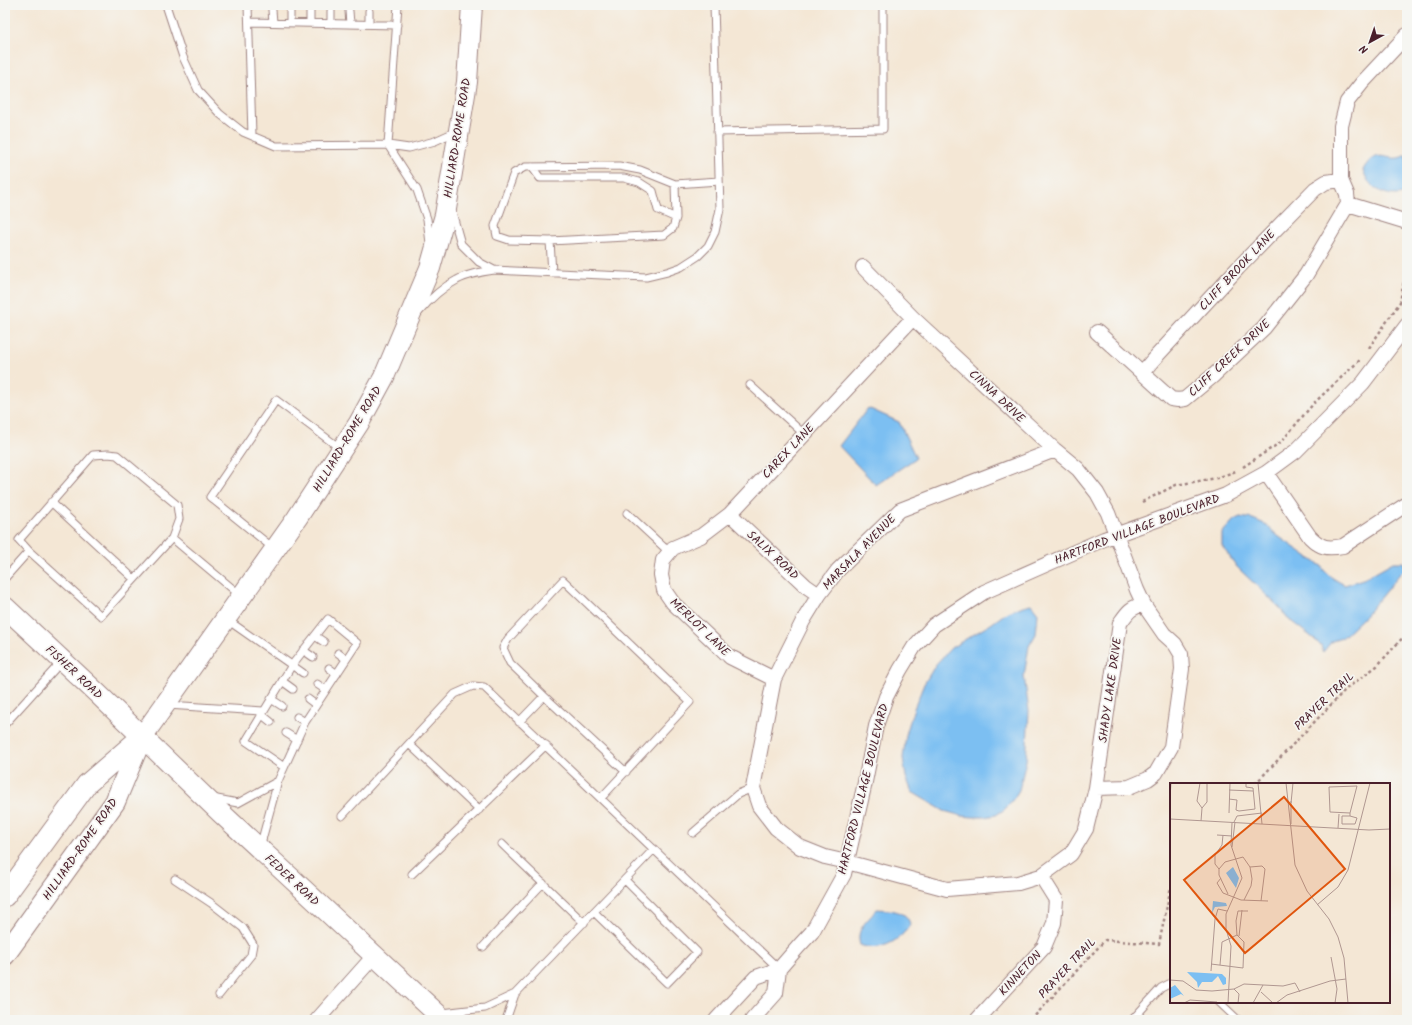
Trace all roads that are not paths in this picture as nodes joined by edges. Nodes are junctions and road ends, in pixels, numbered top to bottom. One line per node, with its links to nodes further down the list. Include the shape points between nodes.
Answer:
1 (166, 5): 24 (lane, via 183,57 198,90 220,114 243,132)
2 (248, 5): 13 (lane)
3 (398, 5): 20 (lane)
4 (472, 5): 22 (main road, HILLIARD-ROME ROAD, via 467,82)
5 (714, 5): 23 (lane)
6 (883, 5): 23 (lane, via 883,129)
7 (272, 10): 14 (lane)
8 (290, 10): 15 (lane)
9 (310, 10): 16 (lane)
10 (331, 11): 17 (lane)
11 (350, 11): 18 (lane)
12 (369, 11): 19 (lane)
13 (249, 22): 14 (lane); 24 (lane)
14 (273, 22): 15 (lane)
15 (290, 23): 16 (lane)
16 (310, 23): 17 (lane)
17 (331, 24): 18 (lane)
18 (350, 24): 19 (lane)
19 (369, 24): 20 (lane)
20 (397, 25): 25 (lane)
21 (1407, 35): 27 (street, via 1347,102 1341,126)
22 (459, 130): 25 (lane, via 435,141 408,148); 30 (main road, HILLIARD-ROME ROAD)
23 (717, 132): 28 (lane)
24 (252, 135): 25 (lane, via 276,146)
25 (388, 145): 35 (lane, via 417,190 427,219)
26 (532, 167): 29 (lane, via 619,166 640,170); 32 (lane, via 540,178 624,178 640,182 653,191 658,210); 34 (lane, via 525,167 514,173 495,226 497,236 509,240)
27 (1341, 180): 31 (street); 43 (street, CLIFF BROOK LANE, via 1326,182 1315,189)
28 (719, 181): 29 (lane); 38 (lane, via 720,209 716,232 708,246 682,267 646,277)
29 (675, 184): 32 (lane)
30 (448, 194): 35 (main road, HILLIARD-ROME ROAD, via 445,215); 37 (lane, via 461,244 479,262)
31 (1348, 204): 33 (street); 43 (street, CLIFF CREEK DRIVE, via 1301,281 1264,328 1185,399 1171,399)
32 (676, 218): 34 (lane, via 673,228 664,235)
33 (1407, 222)
34 (550, 241): 38 (lane)
35 (432, 259): 42 (main road, HILLIARD-ROME ROAD)
36 (863, 267): 39 (street, CINNA DRIVE)
37 (494, 270): 38 (lane); 42 (lane, via 457,280 438,293)
38 (552, 273)
39 (913, 318): 45 (street, CAREX LANE); 47 (street, CINNA DRIVE)
40 (1407, 325): 48 (street, HARTFORD VILLAGE BOULEVARD, via 1363,383 1296,451)
41 (1098, 332): 43 (street, CLIFF CREEK DRIVE)
42 (402, 334): 46 (main road, HILLIARD-ROME ROAD, via 384,378)
43 (1142, 373)
44 (750, 385): 45 (lane)
45 (804, 434): 52 (street, CAREX LANE)
46 (342, 449): 55 (main road, HILLIARD-ROME ROAD); 55 (lane, via 276,400 210,497)
47 (1055, 450): 53 (street, CINNA DRIVE, via 1078,469 1097,492); 60 (street, MARSALA AVENUE, via 900,510 838,570)
48 (1266, 473): 50 (street, via 1310,537 1319,545 1331,548 1343,546); 53 (street, HARTFORD VILLAGE BOULEVARD, via 1226,495)
49 (52, 502): 54 (lane, via 93,455 117,455 177,505 179,519); 56 (lane, via 19,540); 59 (lane)
50 (1407, 504)
51 (627, 513): 57 (lane)
52 (730, 514): 57 (street, CAREX LANE, via 700,536); 60 (street, SALIX ROAD, via 806,586)
53 (1117, 535): 62 (street); 111 (street, HARTFORD VILLAGE BOULEVARD, via 984,592 934,625 914,647 886,697 876,726)
54 (172, 538): 59 (lane); 61 (lane)
55 (275, 550): 61 (main road, HILLIARD-ROME ROAD)
56 (29, 551): 58 (lane); 59 (lane, via 101,616)
57 (669, 552): 76 (street, MERLOT LANE, via 663,560 660,575 664,590 673,603 730,657)
58 (5, 578)
59 (134, 580)
60 (819, 595): 76 (street, MARSALA AVENUE)
61 (242, 596): 64 (main road, HILLIARD-ROME ROAD)
62 (1144, 605): 102 (street, SHADY LAKE DRIVE, via 1136,605 1120,623); 102 (street, via 1181,654 1182,670 1171,747 1156,773 1148,779 1129,787)
63 (5, 607): 71 (main road, FISHER ROAD)
64 (226, 619): 72 (lane); 84 (main road, HILLIARD-ROME ROAD)
65 (315, 636): 66 (lane); 67 (lane); 70 (lane, via 328,619 357,644)
66 (324, 642)
67 (303, 650): 69 (lane); 72 (lane)
68 (338, 653): 70 (lane)
69 (313, 657)
70 (346, 659): 75 (lane)
71 (62, 661): 92 (lane); 94 (main road, FISHER ROAD)
72 (292, 665): 74 (lane); 77 (lane)
73 (329, 668): 75 (lane)
74 (303, 673)
75 (337, 674): 80 (lane)
76 (774, 679): 101 (street, MARSALA AVENUE)
77 (282, 681): 79 (lane); 82 (lane)
78 (317, 684): 80 (lane)
79 (293, 689)
80 (326, 690): 85 (lane)
81 (544, 696): 91 (lane); 99 (lane); 99 (lane, via 510,663 503,648 508,639 563,580 690,702)
82 (271, 698): 86 (lane); 87 (lane)
83 (308, 699): 85 (lane)
84 (165, 705): 87 (lane); 94 (main road, HILLIARD-ROME ROAD)
85 (316, 705): 90 (lane)
86 (282, 706)
87 (262, 713): 89 (lane); 98 (lane, via 246,741)
88 (297, 716): 90 (lane)
89 (271, 722)
90 (305, 722): 95 (lane)
91 (519, 722): 96 (lane, via 484,687 473,686 455,694); 97 (lane)
92 (5, 724)
93 (286, 732): 95 (lane)
94 (142, 737): 103 (main road, FEDER ROAD); 117 (main road, HILLIARD-ROME ROAD, via 87,784); 121 (main road, HILLIARD-ROME ROAD, via 115,802)
95 (297, 740): 98 (lane)
96 (409, 744): 105 (lane); 106 (lane)
97 (546, 746): 104 (lane); 105 (lane)
98 (284, 767): 100 (lane)
99 (626, 772): 104 (lane)
100 (278, 781): 103 (lane, via 238,803); 109 (lane)
101 (753, 788): 107 (lane, via 738,794); 111 (street, via 759,806 776,828 800,847)
102 (1096, 788): 113 (street, SHADY LAKE DRIVE, via 1086,830 1072,854)
103 (204, 797): 109 (main road, FEDER ROAD)
104 (601, 798): 110 (lane)
105 (479, 810): 112 (lane)
106 (342, 816)
107 (693, 833)
108 (502, 844): 116 (lane)
109 (259, 849): 122 (main road, FEDER ROAD)
110 (654, 849): 115 (lane); 123 (lane)
111 (847, 862): 113 (street, SHADY LAKE DRIVE, via 947,889 1018,883); 123 (street, HARTFORD VILLAGE BOULEVARD, via 844,874 812,932)
112 (412, 874)
113 (1041, 876): 133 (street, KINNETON, via 1056,900 1054,923 1044,947)
114 (175, 879): 126 (lane, via 212,903 243,928 253,944 251,955)
115 (625, 880): 118 (lane); 118 (lane, via 697,952 667,983)
116 (543, 883): 119 (lane); 120 (lane)
117 (5, 896)
118 (594, 912): 119 (lane)
119 (584, 923): 125 (lane)
120 (483, 947)
121 (5, 955)
122 (374, 956): 128 (main road, FEDER ROAD); 129 (street)
123 (779, 969): 131 (street, HARTFORD VILLAGE BOULEVARD, via 756,977); 132 (street, via 776,993)
124 (1170, 984): 134 (lane, via 1162,988)
125 (515, 994): 128 (lane, via 485,1008); 130 (lane)
126 (219, 995)
127 (1220, 1003): 135 (lane)
128 (441, 1017)
129 (317, 1020)
130 (506, 1020)
131 (716, 1020)
132 (752, 1020)
133 (977, 1020)
134 (1132, 1020)
135 (1238, 1020)

